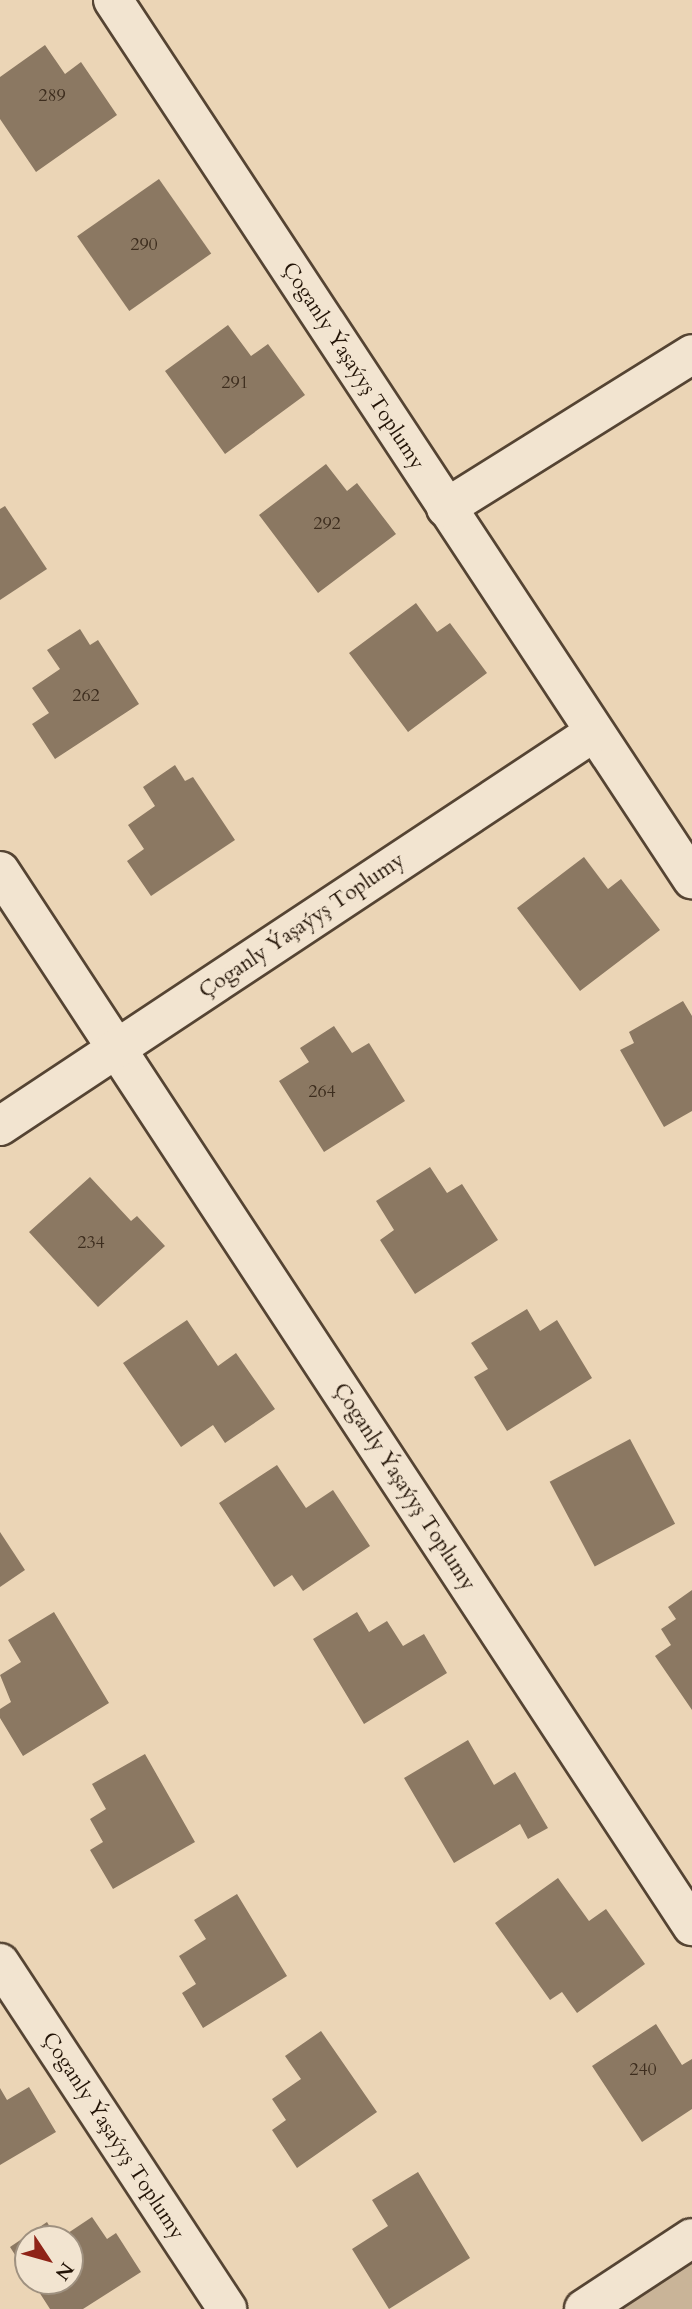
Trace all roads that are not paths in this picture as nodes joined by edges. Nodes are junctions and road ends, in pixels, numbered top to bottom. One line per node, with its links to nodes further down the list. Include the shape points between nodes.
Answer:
1 (113, 0): 3 (street, Çoganly Ýaşaýyş Toplumy)
2 (692, 354): 3 (street)
3 (446, 508): 4 (street, Çoganly Ýaşaýyş Toplumy)
4 (593, 733): 6 (street, Çoganly Ýaşaýyş Toplumy); 7 (street, Çoganly Ýaşaýyş Toplumy)
5 (0, 871): 7 (street, Çoganly Ýaşaýyş Toplumy)
6 (692, 879)
7 (117, 1049): 8 (street, Çoganly Ýaşaýyş Toplumy); 9 (street, Çoganly Ýaşaýyş Toplumy)
8 (0, 1126)
9 (692, 1926)
10 (0, 1963): 12 (street, Çoganly Ýaşaýyş Toplumy)
11 (692, 2238): 13 (street)
12 (226, 2309)
13 (584, 2309)

